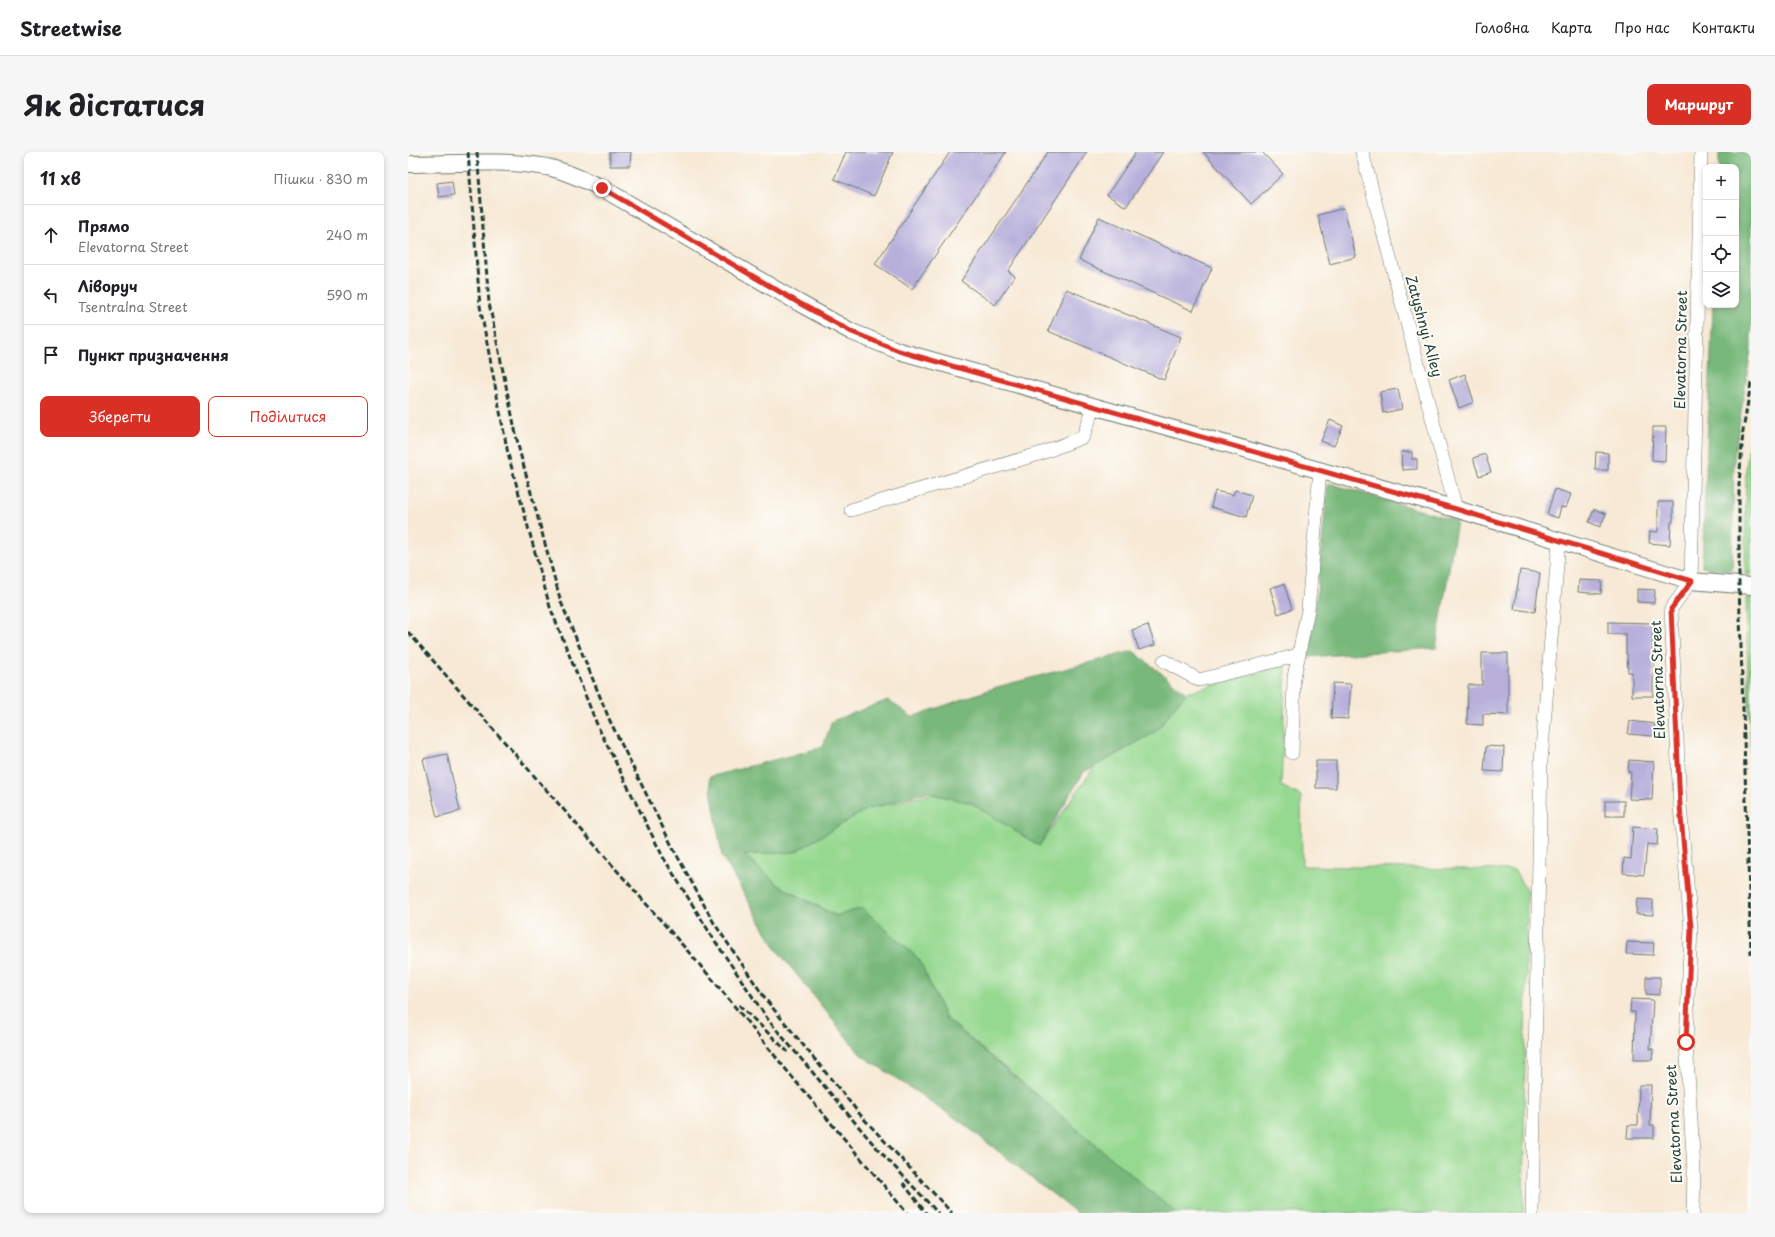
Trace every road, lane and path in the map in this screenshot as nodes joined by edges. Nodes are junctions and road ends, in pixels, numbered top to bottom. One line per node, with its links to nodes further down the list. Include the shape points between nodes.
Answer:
1 (1362, 152): 6 (street, Zatyshnyi Alley)
2 (1701, 152): 9 (street, Elevatorna Street)
3 (408, 164): 4 (main road, via 517,163 548,167 575,176 602,188 852,332 899,351)
4 (1094, 407): 5 (main road); 7 (street, via 1083,437 1042,453)
5 (1320, 471): 6 (main road); 11 (street, via 1308,610)
6 (1456, 509): 8 (main road)
7 (851, 510)
8 (1559, 540): 9 (main road); 14 (street, via 1541,761)
9 (1692, 581): 10 (main road); 15 (street, Elevatorna Street, via 1671,609 1680,806 1691,928 1686,1042 1694,1170)
10 (1751, 586)
11 (1299, 655): 12 (street, via 1199,680); 13 (street, via 1294,677)
12 (1164, 661)
13 (1292, 753)
14 (1532, 1213)
15 (1693, 1213)

